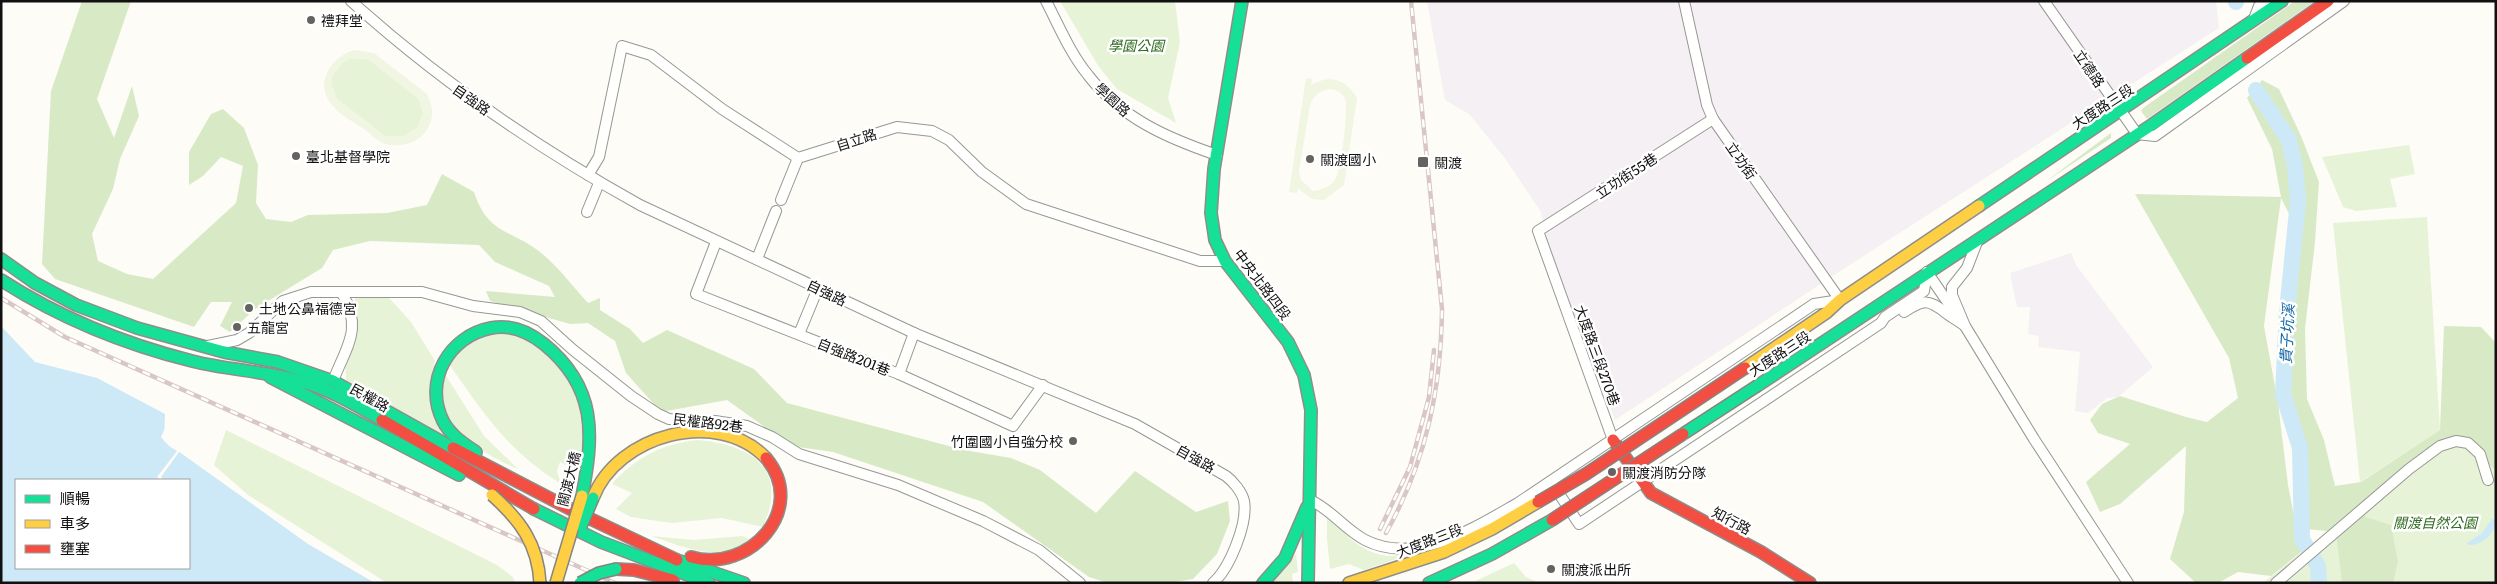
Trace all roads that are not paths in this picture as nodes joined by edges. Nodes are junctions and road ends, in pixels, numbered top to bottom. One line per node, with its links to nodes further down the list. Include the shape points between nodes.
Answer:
1 (351, 1): 17 (street, 自強路, via 441,77)
2 (1046, 1): 15 (street, 學園路, via 1087,74 1118,107 1171,138)
3 (1242, 1): 15 (main road, 中央北路四段)
4 (1684, 1): 13 (street, 立功街, via 1707,105)
5 (2044, 1): 12 (street, 立德路)
6 (2266, 1): 10 (street, via 2259,6)
7 (2282, 1): 10 (main road, 大度路三段)
8 (2328, 1): 11 (main road, 大度路三段)
9 (2344, 1): 11 (street)
10 (2254, 19): 12 (main road, 大度路三段)
11 (2262, 53): 14 (main road, 大度路三段)
12 (2121, 111): 14 (street, 立德路); 33 (main road, 大度路三段)
13 (1713, 118): 22 (street, 立功街55巷); 33 (street, 立功街)
14 (2137, 134): 24 (main road, 大度路三段)
15 (1217, 155): 27 (main road, 中央北路四段, via 1211,213 1215,240)
16 (798, 158): 17 (street, via 722,109 651,55 622,46 600,157); 19 (street); 27 (street, 自立路, via 897,127 932,131 949,140 982,172 1026,204 1200,261)
17 (588, 175): 18 (street, 自強路)
18 (599, 183): 21 (street); 23 (street, 自強路)
19 (781, 200)
20 (776, 211): 25 (street)
21 (587, 212)
22 (1538, 231): 44 (street, 大度路三段270巷)
23 (716, 242): 25 (street, 自強路); 38 (street, 自強路201巷, via 696,294)
24 (1977, 242): 28 (main road, 大度路三段); 36 (street, via 1967,268 1952,287 1952,295)
25 (757, 259): 30 (street, 自強路)
26 (1, 260): 39 (main road, 民權路, via 34,283 76,304 137,328)
27 (1225, 261): 50 (main road, 中央北路四段, via 1288,342 1304,375 1311,410)
28 (1927, 272): 34 (street, via 1953,310); 35 (street, via 1924,292); 63 (main road, 大度路三段, bridge, via 1552,520 1489,557)
29 (1, 280): 41 (main road, 民權路, via 90,328 194,362)
30 (818, 288): 37 (street, 自強路); 38 (street)
31 (342, 293): 32 (street, 民權路); 39 (street, 民權路, via 311,292 292,296 249,333 237,340); 42 (street, via 353,316 351,336)
32 (396, 293): 58 (street, 民權路92巷, via 422,292 474,306 527,315 541,321 601,373 658,414 669,419 747,426 772,436 799,454 898,485 983,520 1039,550)
33 (1840, 300): 44 (street, 大度路三段, via 1814,304); 62 (main road, 大度路三段, bridge, via 1745,368 1586,474 1507,522 1412,564)
34 (1954, 317): 35 (street, via 1930,302); 36 (street)
35 (1881, 324): 48 (street)
36 (1965, 326): 65 (street)
37 (914, 333): 40 (street); 43 (street, 自強路)
38 (800, 334): 40 (street, 自強路201巷)
39 (208, 346): 42 (main road, 民權路, via 278,362)
40 (899, 374): 43 (street, 自強路201巷, via 1013,426)
41 (270, 377): 53 (main road, bridge, via 285,388 331,408 492,494 523,525 535,549); 57 (main road, 民權路, via 291,378 353,404 572,529)
42 (333, 381): 45 (main road, 民權路, via 484,466)
43 (1043, 385): 59 (street, 自強路, via 1135,424 1232,480 1244,500 1243,521 1227,564)
44 (1613, 440): 47 (street, 大度路三段); 48 (main road, 大度路三段270巷)
45 (514, 479): 49 (main road, 關渡大橋, via 449,430 436,398 436,381 443,361 470,334 487,328 510,327 528,332 551,348 570,368 582,391 589,416 591,442); 51 (main road, 民權路, via 578,514)
46 (2488, 480): 66 (street, via 2480,454 2468,443 2456,441 2440,446)
47 (1551, 481): 48 (street, via 1579,524); 50 (street, 大度路三段, via 1518,503 1443,541 1395,549 1365,540 1350,531 1324,506)
48 (1642, 482): 64 (main road, 知行路, via 1651,493)
49 (587, 497): 51 (main road, 關渡大橋, via 613,466 639,447 672,434 698,431 725,433 748,441 769,459 780,484 779,508 770,530 739,556 715,560 696,558); 54 (main road, 關渡大橋, bridge)
50 (1310, 500): 60 (main road, via 1285,558); 61 (main road, 中央北路四段)
51 (635, 539): 52 (main road, 民權路, via 670,557)
52 (742, 582)
53 (540, 583)
54 (556, 583)
55 (580, 583): 56 (main road, bridge, via 616,569 634,570)
56 (681, 583)
57 (709, 583)
58 (1080, 583)
59 (1213, 583)
60 (1263, 583)
61 (1308, 583)
62 (1349, 583)
63 (1429, 583)
64 (1810, 583)
65 (2128, 583)
66 (2276, 583)

